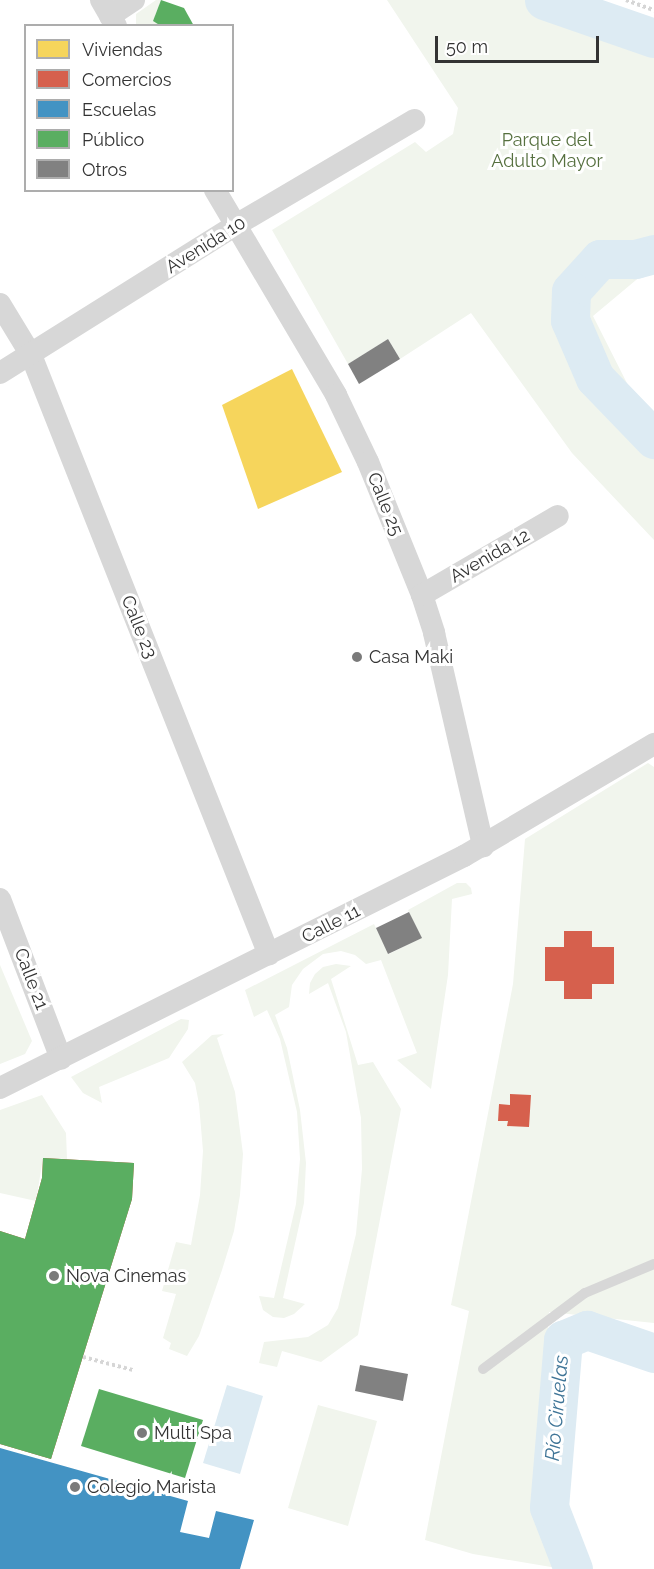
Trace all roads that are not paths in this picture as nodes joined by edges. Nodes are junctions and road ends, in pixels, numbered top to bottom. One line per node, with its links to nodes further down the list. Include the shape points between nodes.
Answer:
1 (134, 0): 2 (street)
2 (109, 14)
3 (414, 120): 5 (street, Avenida 10)
4 (216, 192): 5 (street, Calle 25)
5 (236, 225): 7 (street, Avenida 10); 10 (street, Calle 25, via 336,395)
6 (0, 304): 7 (street, Calle 23)
7 (31, 355): 8 (street, Avenida 10); 14 (street, Calle 23)
8 (0, 373)
9 (558, 516): 10 (street, Avenida 12)
10 (422, 595): 12 (street, Calle 25, via 444,670)
11 (654, 744): 12 (street, Calle 11)
12 (483, 846): 14 (street, Calle 11)
13 (0, 899): 15 (street, Calle 21)
14 (269, 955): 15 (street, Calle 11)
15 (61, 1059): 16 (street, Calle 11)
16 (0, 1089)
17 (654, 1264): 18 (lane, via 585,1293)
18 (483, 1369)

